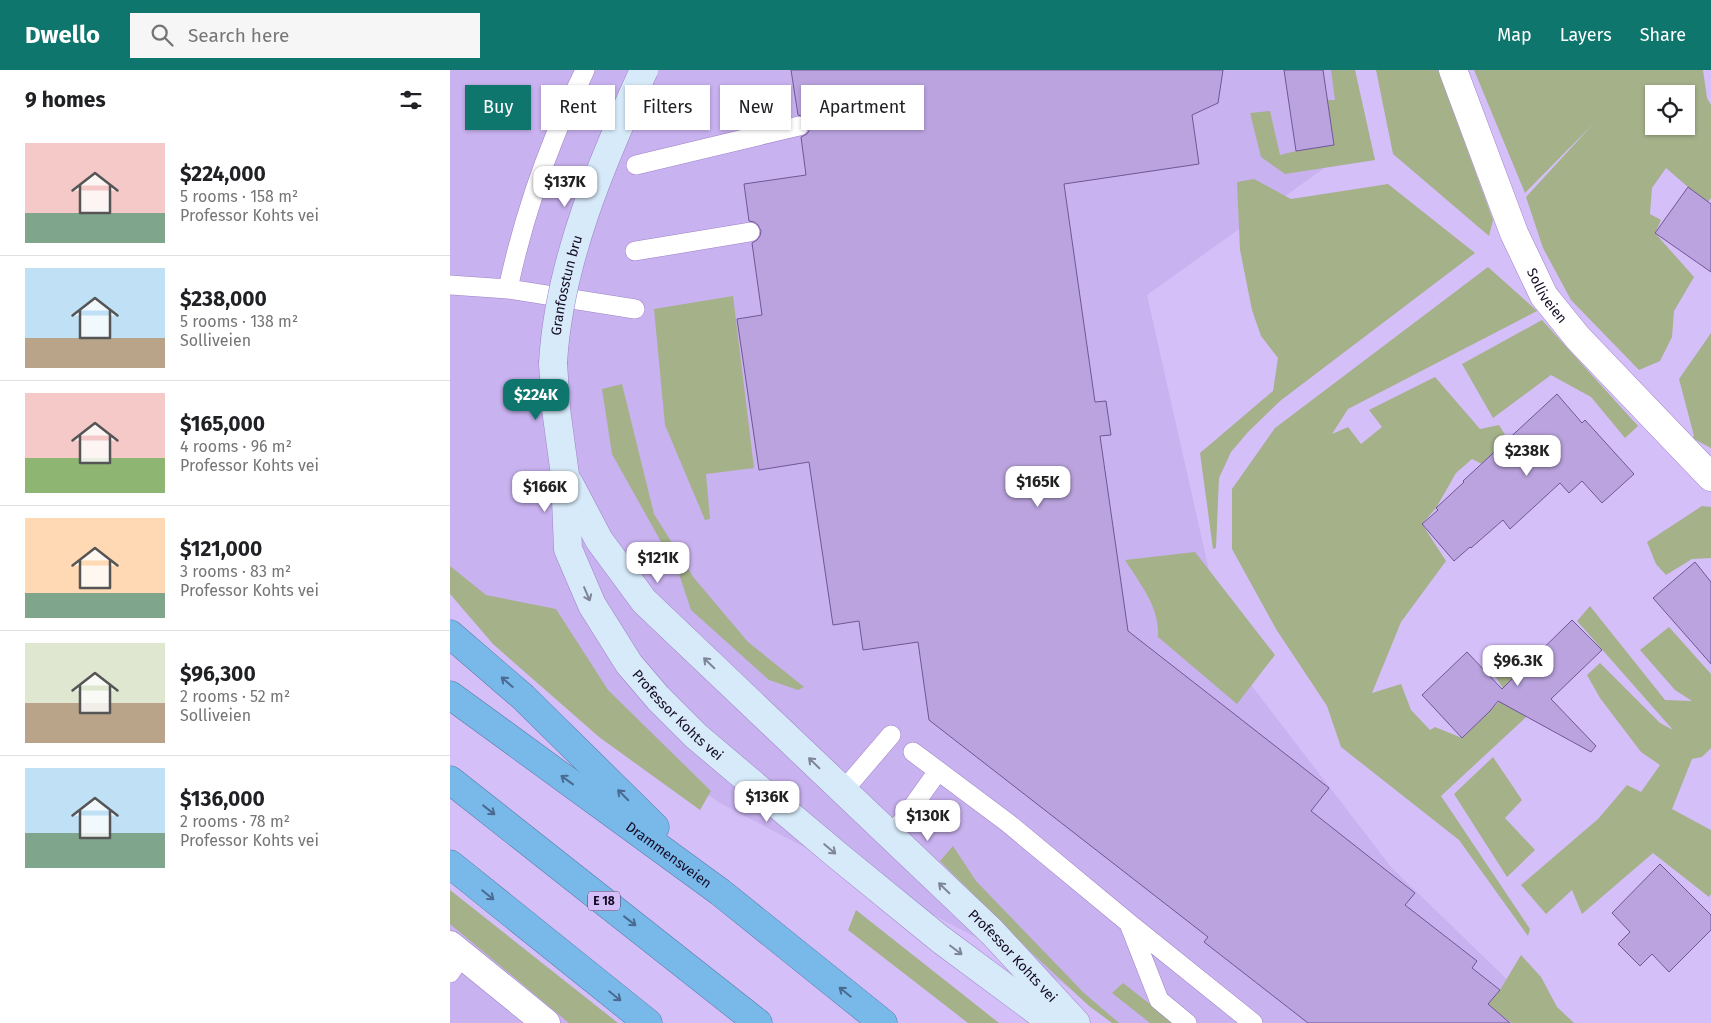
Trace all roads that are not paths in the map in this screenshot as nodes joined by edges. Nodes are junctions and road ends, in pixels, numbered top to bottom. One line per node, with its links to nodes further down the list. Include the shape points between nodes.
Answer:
1 (585, 70): 9 (lane, via 555,135 534,192)
2 (644, 70): 11 (main road, Granfosstun bru, bridge, via 598,178 578,235 555,330)
3 (1453, 70): 13 (street, Solliveien, via 1514,233 1544,296 1578,338)
4 (799, 126): 5 (lane)
5 (636, 165)
6 (750, 232): 7 (lane)
7 (635, 251)
8 (450, 285): 9 (lane)
9 (508, 289): 10 (lane)
10 (635, 309)
11 (554, 363): 12 (main road, Professor Kohts vei, via 556,409)
12 (565, 475): 20 (main road, Professor Kohts vei, one-way to 12, via 644,601 599,540); 30 (main road, Professor Kohts vei, one-way to 30, via 571,557 592,605 629,664 658,698 696,736 845,861)
13 (1711, 477)
14 (450, 634): 23 (highway, one-way to 14, via 523,697)
15 (450, 695): 23 (highway, Drammensveien, one-way to 15)
16 (891, 735): 20 (lane)
17 (913, 752): 18 (lane)
18 (938, 770): 21 (lane); 24 (lane)
19 (450, 780): 28 (highway, E 18, one-way to 28)
20 (843, 792): 21 (main road, Professor Kohts vei)
21 (891, 837): 31 (main road, Professor Kohts vei, one-way to 21, via 992,932)
22 (450, 864): 27 (highway, one-way to 27)
23 (720, 892): 29 (highway, Drammensveien, one-way to 23)
24 (1130, 924): 32 (lane, via 1159,1000); 33 (lane)
25 (454, 958): 26 (street)
26 (546, 1023)
27 (648, 1023)
28 (758, 1023)
29 (883, 1023)
30 (1052, 1023)
31 (1076, 1023)
32 (1187, 1023)
33 (1253, 1023)

